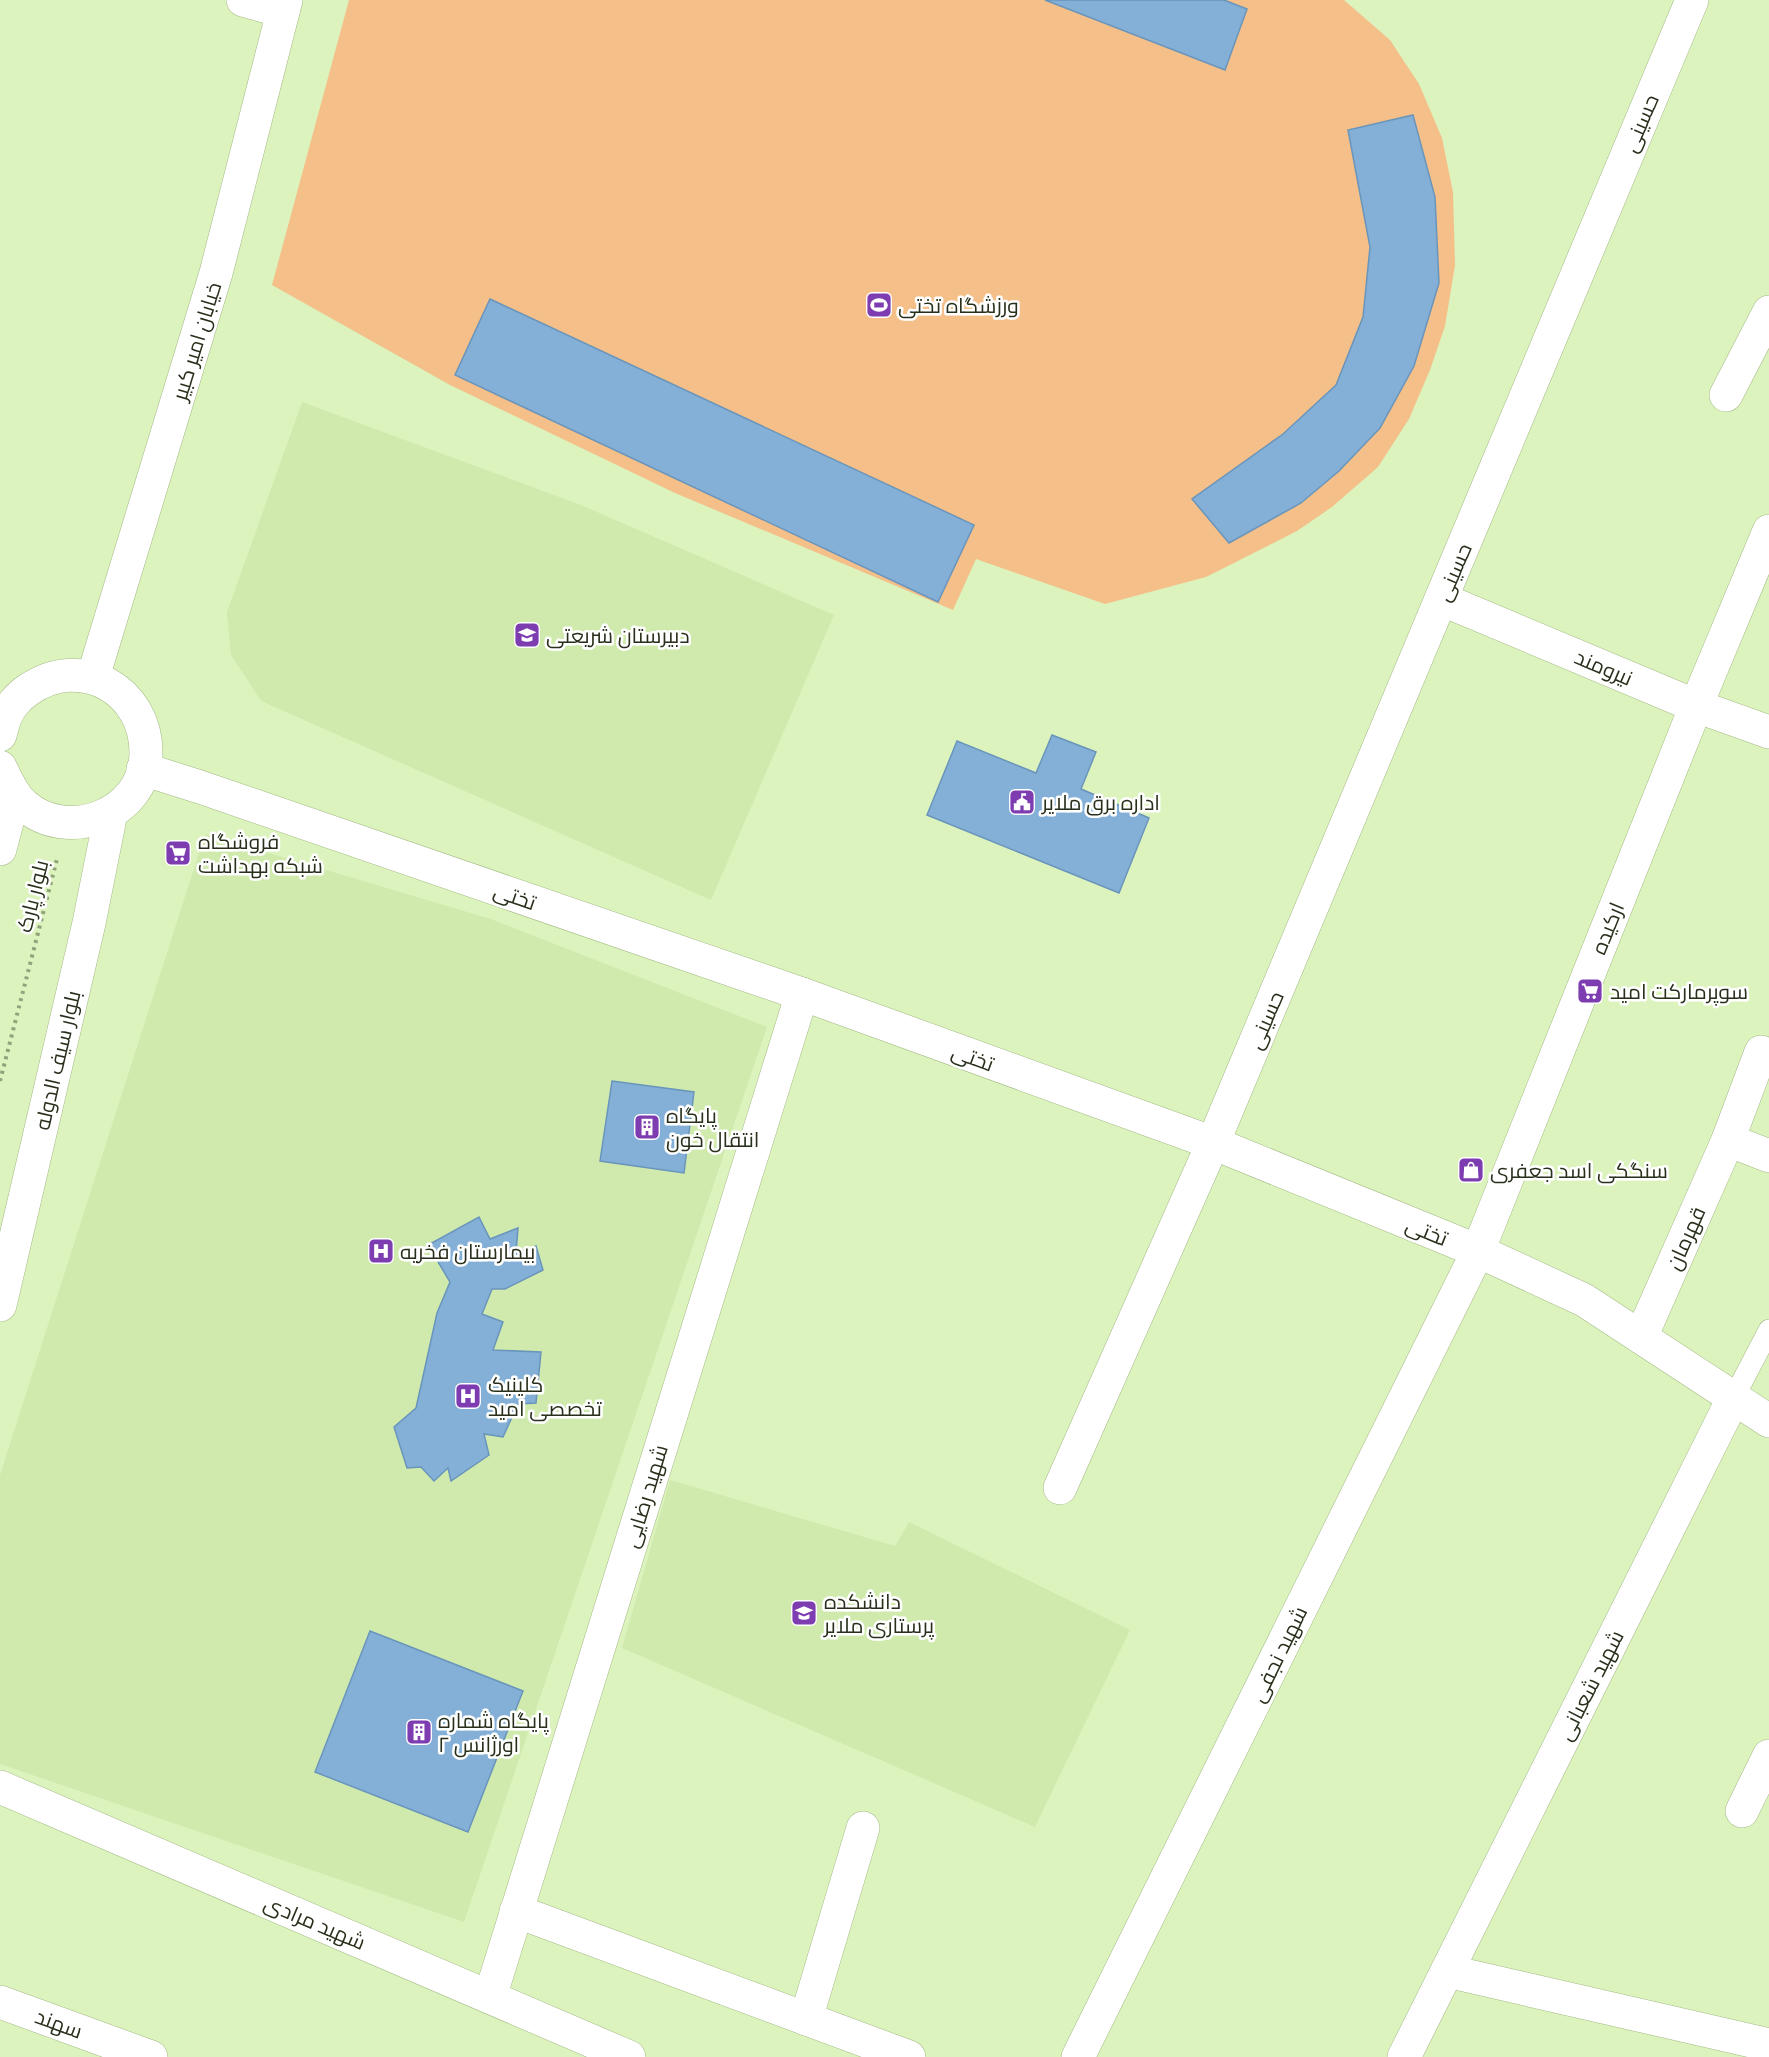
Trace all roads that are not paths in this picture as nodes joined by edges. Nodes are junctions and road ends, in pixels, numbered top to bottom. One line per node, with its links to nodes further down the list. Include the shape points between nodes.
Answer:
1 (243, 0): 3 (street)
2 (1692, 0): 7 (street, حسینی)
3 (284, 5): 8 (street, خیابان امیر کبیر, via 216,273)
4 (1769, 312): 5 (street)
5 (1726, 395)
6 (1769, 531): 9 (street, ارکیده)
7 (1441, 599): 9 (street, نیرومند); 19 (street, حسینی)
8 (93, 677): 10 (street, via 67,675 42,681 21,695); 12 (street, via 116,688 133,707 144,730)
9 (1696, 706): 11 (street, نیرومند); 21 (street, ارکیده)
10 (2, 721)
11 (1769, 732)
12 (143, 770): 14 (street, via 128,798); 16 (street, تختی)
13 (7, 781): 14 (street, via 24,806 43,818 89,822); 15 (street)
14 (111, 813): 22 (street, بلوار سیف الدوله)
15 (0, 849)
16 (802, 994): 19 (street, تختی); 32 (street, شهید رضایی)
17 (1769, 1055): 18 (street, قهرمان, via 1761,1052)
18 (1728, 1140): 20 (street); 24 (street, قهرمان)
19 (1213, 1143): 21 (street, تختی); 27 (street, حسینی)
20 (1769, 1156)
21 (1478, 1251): 24 (street, تختی, via 1584,1300); 41 (street, شهید نجفی)
22 (0, 1305)
23 (1769, 1330): 25 (lane)
24 (1641, 1337): 25 (street, تختی)
25 (1733, 1399): 26 (street, تختی); 33 (street, شهید شعبانی)
26 (1769, 1421)
27 (1060, 1488)
28 (1769, 1756): 30 (street)
29 (0, 1787): 34 (street, شهید مرادی)
30 (1742, 1811)
31 (863, 1828): 36 (street)
32 (516, 1911): 34 (street, شهید رضایی); 36 (street)
33 (1447, 1971): 37 (street); 42 (street, شهید شعبانی)
34 (490, 1997): 39 (street, شهید مرادی)
35 (0, 2002): 38 (street, سهند)
36 (806, 2019): 40 (street)
37 (1769, 2045)
38 (151, 2057)
39 (629, 2057)
40 (909, 2057)
41 (1078, 2057)
42 (1404, 2057)

